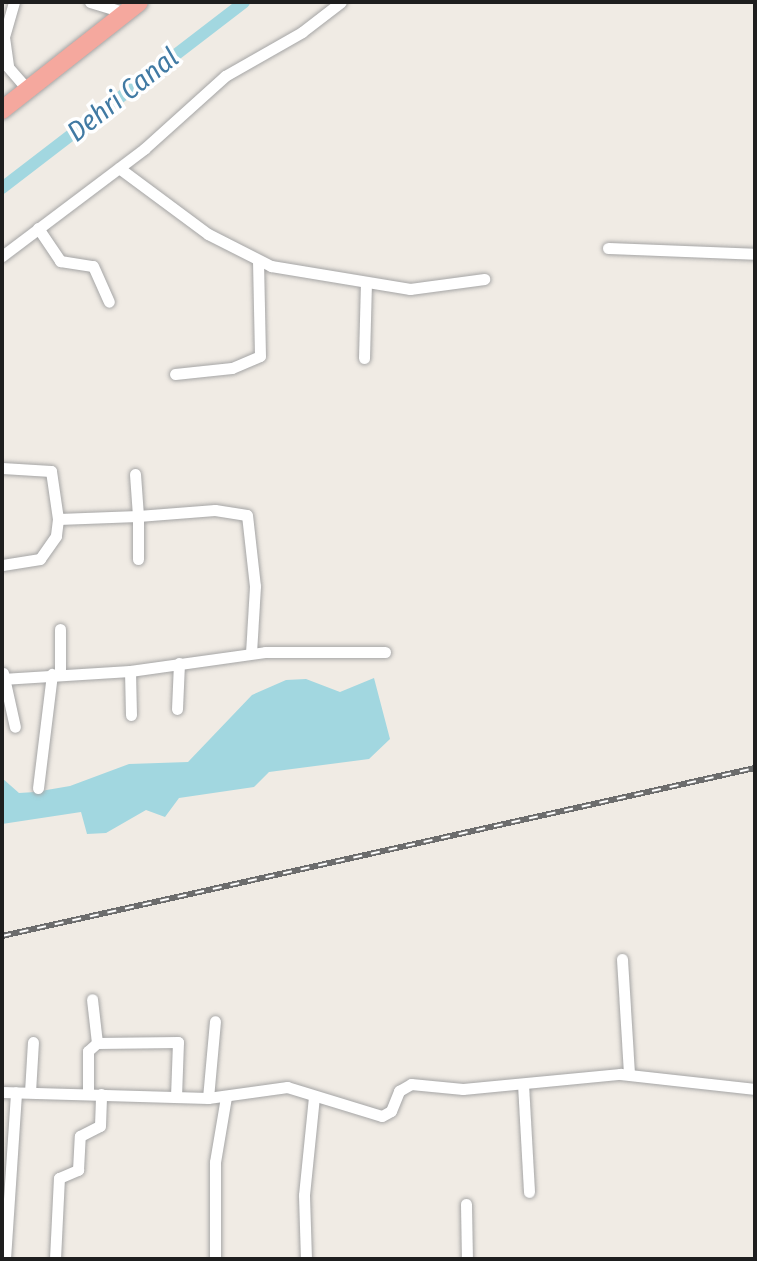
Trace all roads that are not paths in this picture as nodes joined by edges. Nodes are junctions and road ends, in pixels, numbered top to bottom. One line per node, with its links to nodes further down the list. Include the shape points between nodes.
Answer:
1 (14, 2): 5 (street, via 4,37 8,67)
2 (90, 2): 4 (street)
3 (341, 2): 7 (street, via 302,32 225,76)
4 (133, 7): 5 (highway)
5 (28, 90): 6 (highway)
6 (2, 110)
7 (119, 168): 8 (street); 12 (street, via 169,208)
8 (38, 228): 11 (street); 15 (street, via 60,261 93,266)
9 (608, 248): 10 (street)
10 (755, 254)
11 (2, 256)
12 (258, 262): 14 (street); 17 (street, via 260,356 232,368)
13 (484, 279): 14 (street, via 422,290)
14 (366, 282): 16 (street)
15 (109, 302)
16 (364, 358)
17 (175, 374)
18 (2, 468): 21 (street, via 51,471)
19 (135, 474): 20 (street)
20 (138, 516): 21 (street); 22 (street); 26 (street, via 215,510 247,515 255,586)
21 (58, 519): 23 (street, via 56,536 40,559)
22 (138, 559)
23 (2, 565)
24 (60, 629): 29 (street)
25 (385, 652): 26 (street)
26 (251, 653): 27 (street)
27 (179, 663): 28 (street); 31 (street)
28 (130, 671): 29 (street); 32 (street)
29 (56, 674): 30 (street); 34 (street)
30 (3, 676): 33 (street)
31 (177, 709)
32 (131, 715)
33 (15, 727)
34 (38, 788)
35 (622, 959): 40 (street)
36 (92, 999): 39 (street)
37 (215, 1021): 51 (street)
38 (33, 1042): 45 (street)
39 (97, 1043): 46 (street, via 88,1051); 48 (street, via 178,1042)
40 (629, 1074): 41 (street); 42 (street)
41 (523, 1084): 50 (street, via 441,1089 411,1084 399,1091 391,1111 382,1116); 52 (street)
42 (755, 1089)
43 (2, 1092): 44 (street)
44 (16, 1092): 45 (street); 54 (street)
45 (30, 1092): 46 (street)
46 (88, 1093): 47 (street)
47 (101, 1094): 48 (street); 55 (street, via 100,1126 80,1136 78,1170 59,1178)
48 (176, 1096): 51 (street)
49 (226, 1097): 50 (street, via 287,1087); 51 (street); 56 (street, via 215,1162)
50 (314, 1097): 57 (street, via 304,1195)
51 (208, 1098)
52 (529, 1192)
53 (466, 1204): 58 (street)
54 (5, 1259)
55 (55, 1259)
56 (215, 1259)
57 (306, 1259)
58 (467, 1259)

